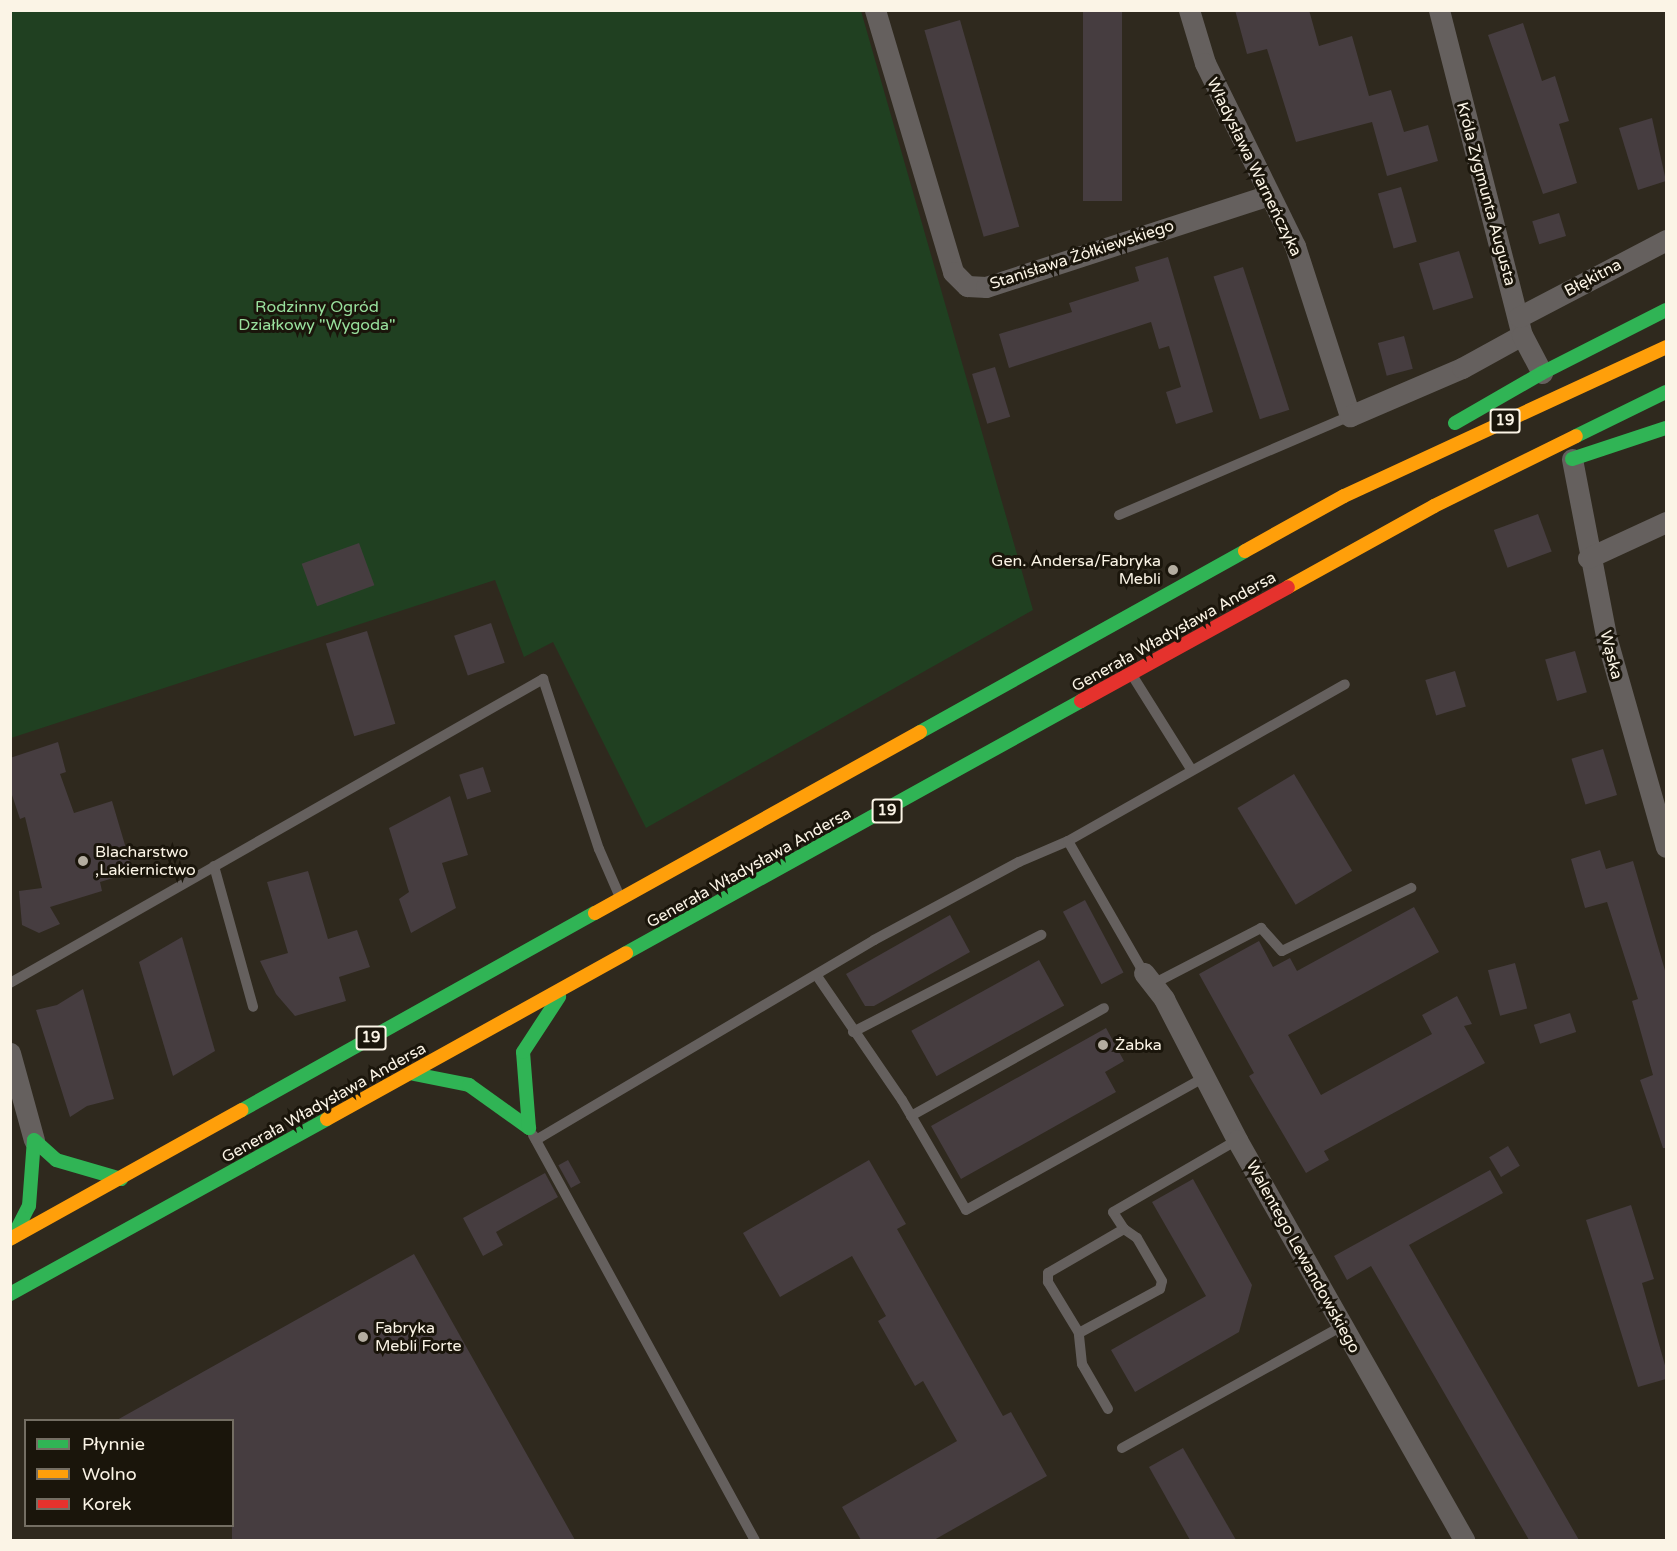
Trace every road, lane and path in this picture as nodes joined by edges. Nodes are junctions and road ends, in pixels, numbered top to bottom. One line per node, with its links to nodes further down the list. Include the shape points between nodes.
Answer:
1 (874, 10): 4 (street, Stanisława Żółkiewskiego, via 953,272 967,286 986,287)
2 (1189, 10): 4 (street, Władysława Warneńczyka, via 1204,63)
3 (1439, 10): 7 (street, Króla Zygmunta Augusta)
4 (1269, 195): 11 (street, Władysława Warneńczyka, via 1295,246)
5 (1666, 240): 7 (street, Błękitna)
6 (1666, 310): 9 (main road)
7 (1521, 326): 9 (street, Króla Zygmunta Augusta); 11 (street, via 1462,368)
8 (1666, 347): 15 (main road, Generała Władysława Andersa / 19)
9 (1542, 373): 15 (main road)
10 (1666, 392): 16 (main road, Generała Władysława Andersa / 19)
11 (1350, 416): 17 (lane)
12 (1666, 429): 13 (main road)
13 (1566, 461): 19 (street, Wąska)
14 (1539, 472): 16 (main road)
15 (1344, 496): 27 (main road, Generała Władysława Andersa / 19)
16 (1434, 506): 20 (main road, Generała Władysława Andersa / 19)
17 (1119, 515)
18 (1666, 522): 19 (street)
19 (1588, 558): 24 (street, Wąska, via 1627,718)
20 (1132, 675): 22 (lane); 32 (main road, Generała Władysława Andersa / 19)
21 (1345, 684): 22 (lane)
22 (1191, 769): 23 (lane)
23 (1068, 841): 29 (lane, via 1018,862); 30 (lane)
24 (1666, 848)
25 (214, 866): 27 (lane, via 543,679 599,849); 31 (lane); 33 (lane)
26 (1411, 888): 30 (lane, via 1282,951 1261,928)
27 (620, 896): 43 (main road, Generała Władysława Andersa / 19)
28 (1041, 935): 35 (lane)
29 (817, 976): 35 (lane); 40 (lane)
30 (1148, 978): 38 (street, Walentego Lewandowskiego)
31 (10, 983)
32 (563, 991): 37 (main road, Generała Władysława Andersa / 19); 40 (main road, via 523,1052 523,1092)
33 (253, 1007)
34 (1104, 1008): 39 (lane)
35 (853, 1032): 39 (lane)
36 (10, 1053): 41 (street)
37 (414, 1074): 40 (main road, via 469,1085); 46 (main road, Generała Władysława Andersa / 19)
38 (1205, 1077): 39 (lane, via 966,1210); 42 (street, Walentego Lewandowskiego)
39 (910, 1116)
40 (533, 1134): 51 (lane)
41 (34, 1140): 43 (main road, via 56,1160); 45 (main road, via 28,1206)
42 (1237, 1140): 44 (lane, via 1113,1212); 47 (street, Walentego Lewandowskiego)
43 (121, 1179): 45 (main road, Generała Władysława Andersa / 19)
44 (1124, 1229): 48 (lane, via 1048,1273 1048,1282); 48 (lane, via 1137,1238 1162,1281 1160,1289)
45 (12, 1238)
46 (10, 1294)
47 (1342, 1326): 50 (lane); 52 (street, Walentego Lewandowskiego)
48 (1079, 1333): 49 (lane, via 1082,1364)
49 (1108, 1409)
50 (1122, 1448)
51 (755, 1540)
52 (1464, 1540)

